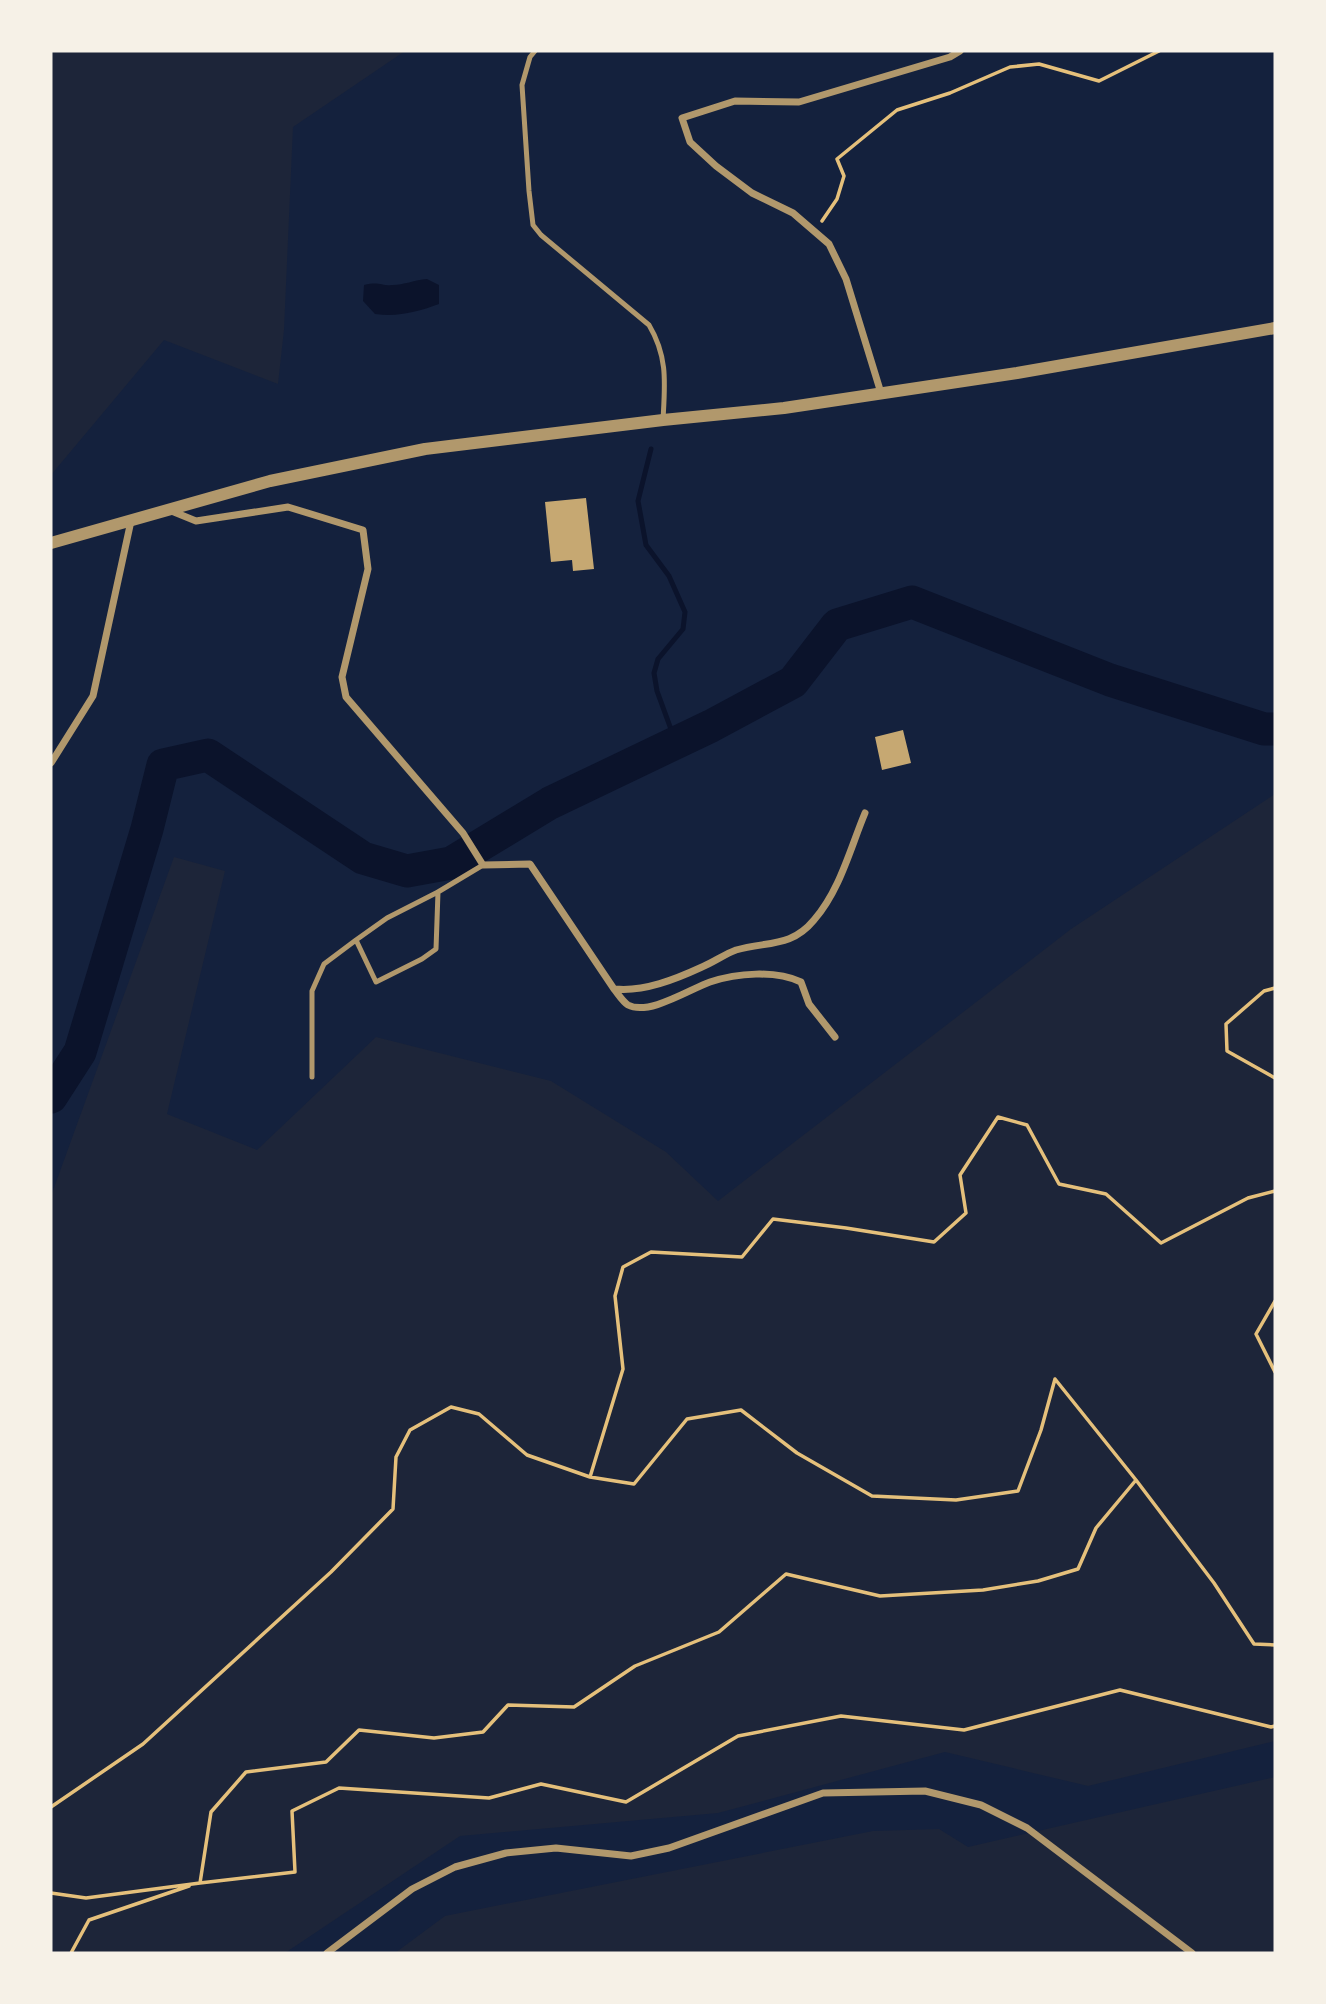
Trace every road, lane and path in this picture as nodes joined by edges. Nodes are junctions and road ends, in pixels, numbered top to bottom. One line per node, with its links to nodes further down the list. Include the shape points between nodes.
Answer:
1 (535, 51): 7 (lane, via 522,85 533,225 649,325 659,343 666,376)
2 (960, 51): 4 (street, via 799,102 735,101 682,118 690,142 716,166)
3 (1159, 51): 4 (path, via 1099,80 1040,64 1010,67 897,110 837,159 844,176 837,199)
4 (814, 231): 6 (street, via 829,243 846,279)
5 (1275, 328): 6 (street)
6 (881, 393): 7 (street)
7 (663, 420): 8 (street, via 425,449 270,481)
8 (169, 510): 9 (street); 13 (street, via 196,521 288,507 363,530 368,569 342,677 346,697 463,833)
9 (131, 520): 10 (street); 11 (street, via 93,696)
10 (51, 543)
11 (51, 763)
12 (864, 813): 17 (street, via 830,895 815,920 789,941 736,950 653,985)
13 (483, 865): 14 (lane); 17 (street, via 530,863)
14 (438, 892): 15 (lane); 15 (lane, via 436,949 422,959 376,982)
15 (356, 940): 19 (lane, via 324,964 312,991)
16 (1275, 988): 20 (path, via 1264,991 1226,1024 1227,1051)
17 (614, 989): 18 (street, via 627,1004 637,1007 724,978 790,977 801,982 809,1004)
18 (835, 1037)
19 (312, 1077)
20 (1275, 1078)
21 (1275, 1191): 24 (path, via 1248,1198 1161,1243 1106,1194 1059,1184 1027,1125 998,1117 960,1174 966,1213 934,1242 773,1219 742,1257 651,1252 623,1267 615,1296 623,1369)
22 (1275, 1301): 23 (path, via 1256,1334)
23 (1275, 1372)
24 (590, 1476): 25 (path, via 634,1484 687,1419 741,1410 797,1453 872,1496 956,1500 1018,1491 1055,1379); 28 (path, via 527,1455 480,1414 451,1407 410,1430 396,1457 393,1509 143,1744)
25 (1136, 1480): 26 (path, via 1254,1644); 29 (path, via 1096,1528 1078,1569 983,1590 880,1596 786,1574 719,1632 635,1666 574,1707 508,1705 483,1732 434,1738 359,1730 326,1762 246,1772 211,1812)
26 (1275, 1646)
27 (1275, 1726): 29 (path, via 1119,1690 964,1730 841,1716 738,1736 626,1802 541,1784 489,1798 339,1788 292,1811 295,1872)
28 (51, 1807)
29 (200, 1883): 30 (path, via 86,1898); 31 (path, via 89,1920)
30 (51, 1893)
31 (71, 1953)
32 (327, 1953): 33 (street, via 412,1889 455,1867 506,1853 556,1848 631,1856 669,1848 823,1793 925,1791 981,1805 1027,1828)
33 (1192, 1953)

